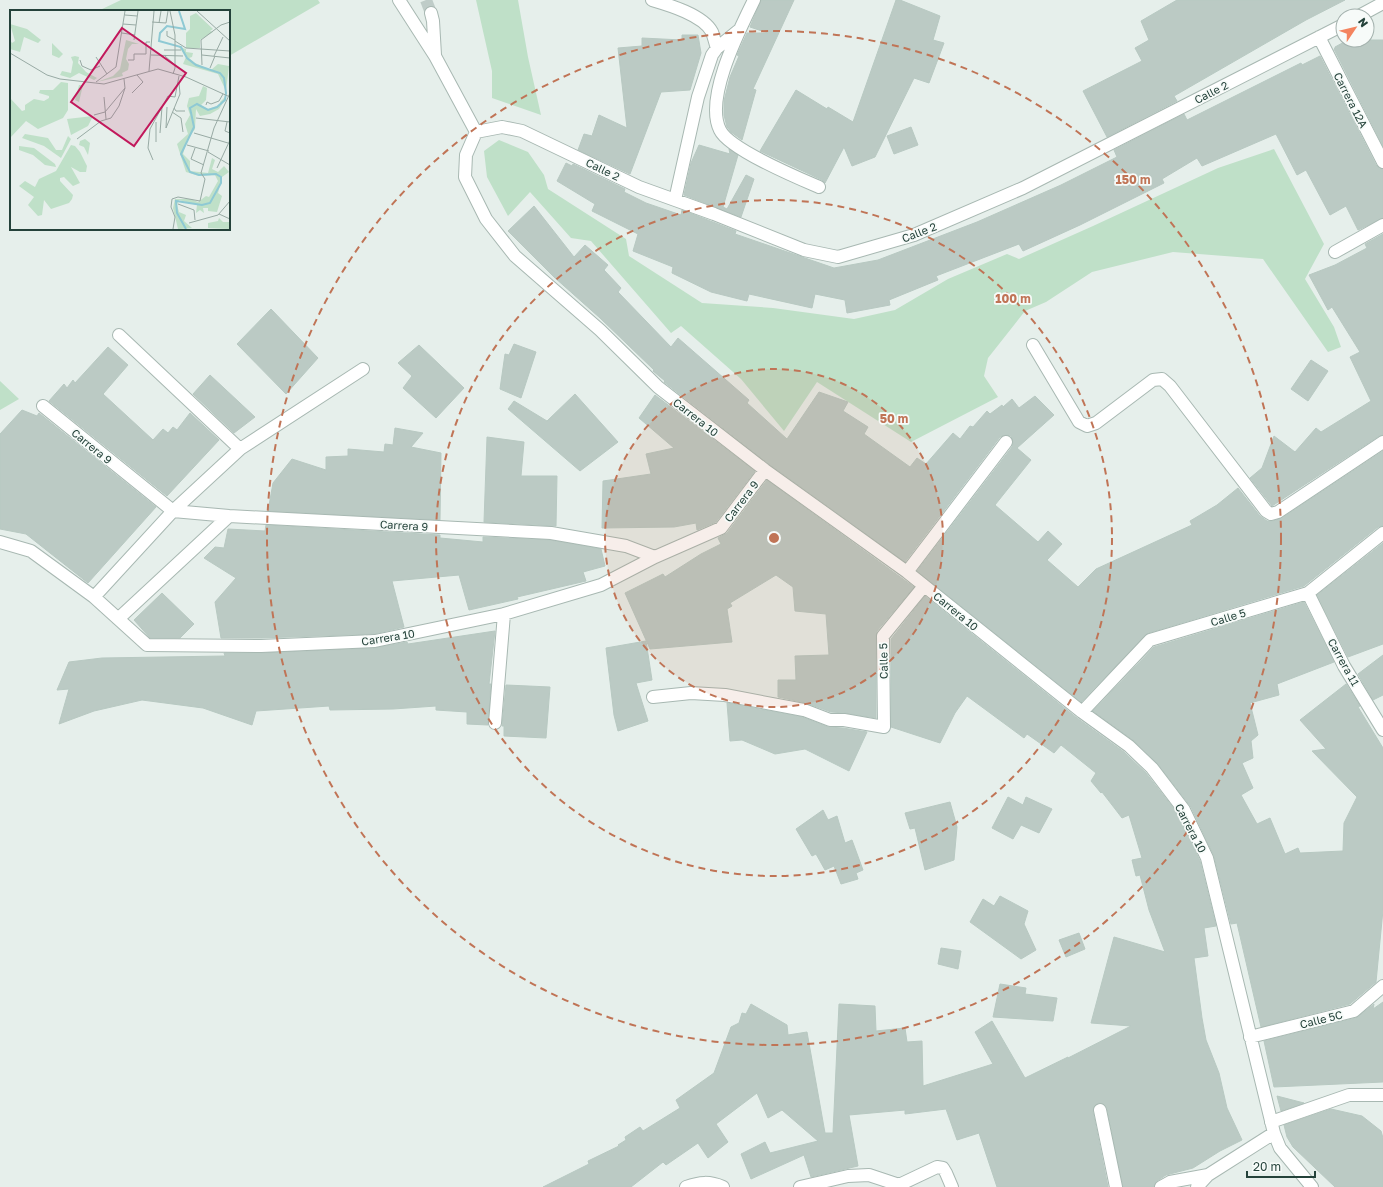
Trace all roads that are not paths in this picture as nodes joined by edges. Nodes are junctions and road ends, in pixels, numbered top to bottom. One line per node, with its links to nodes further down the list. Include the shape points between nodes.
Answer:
1 (399, 0): 11 (street)
2 (652, 0): 10 (street, via 676,7 703,22 712,32)
3 (754, 0): 8 (street)
4 (1383, 3): 5 (street)
5 (1374, 8)
6 (432, 13): 11 (street)
7 (1335, 29): 9 (street, Calle 2)
8 (739, 31): 10 (street); 14 (street, via 725,65 717,96 716,115 720,130 729,141 784,172)
9 (1319, 37): 13 (street, Carrera 12A); 15 (street, Calle 2, via 1023,188 914,236 838,257 804,250)
10 (717, 48): 15 (street, via 712,55 698,97)
11 (435, 56): 12 (street)
12 (476, 132): 15 (street, Calle 2, via 502,127 522,131 639,187); 25 (street, Carrera 10, via 466,155 465,177 486,219 515,256 600,330 658,387)
13 (1383, 162)
14 (819, 187)
15 (675, 200)
16 (1383, 225): 17 (street)
17 (1335, 252)
18 (119, 335): 24 (street)
19 (1033, 345): 23 (street, via 1079,422 1087,426 1154,380 1162,380 1170,386 1270,514 1278,512)
20 (364, 369): 24 (street)
21 (43, 406): 26 (street, Carrera 9)
22 (1006, 442): 31 (street)
23 (1383, 442)
24 (240, 449): 26 (street)
25 (765, 470): 30 (street, Carrera 9, via 721,528); 31 (street, Carrera 10)
26 (173, 511): 27 (street, Carrera 9); 34 (street)
27 (229, 516): 30 (street, Carrera 9, via 551,533 626,546); 36 (street)
28 (1383, 533): 33 (street, Calle 5)
29 (0, 542): 34 (street, Carrera 10, via 31,551)
30 (655, 557): 35 (street, Carrera 10, via 601,585)
31 (907, 572): 32 (street, Carrera 10)
32 (924, 586): 37 (street, Calle 5, via 883,636 884,727 830,720 804,710 725,695 691,693); 38 (street, Carrera 10)
33 (1308, 593): 38 (street, Calle 5, via 1150,640); 40 (street, Carrera 11, via 1344,666)
34 (94, 597): 36 (street, Carrera 10)
35 (504, 614): 36 (street, Carrera 10, via 375,641 261,646 147,645); 39 (street)
36 (118, 619)
37 (653, 697)
38 (1082, 712): 42 (street, Carrera 10, via 1129,746 1152,768 1184,810 1207,858)
39 (495, 723)
40 (1383, 730)
41 (1383, 986): 42 (street, Calle 5C, via 1354,1011)
42 (1250, 1037): 45 (street, Carrera 10)
43 (1383, 1095): 45 (street, via 1350,1095)
44 (1100, 1110): 51 (street)
45 (1273, 1127): 46 (street); 54 (street, Carrera 10, via 1280,1148)
46 (1208, 1175): 52 (street, via 1170,1182); 53 (street)
47 (686, 1187): 48 (street, via 700,1182)
48 (723, 1187)
49 (800, 1187): 50 (street, via 848,1176 869,1175 899,1185 937,1167 943,1168)
50 (952, 1187)
51 (1116, 1187)
52 (1161, 1187)
53 (1197, 1187)
54 (1312, 1187)

